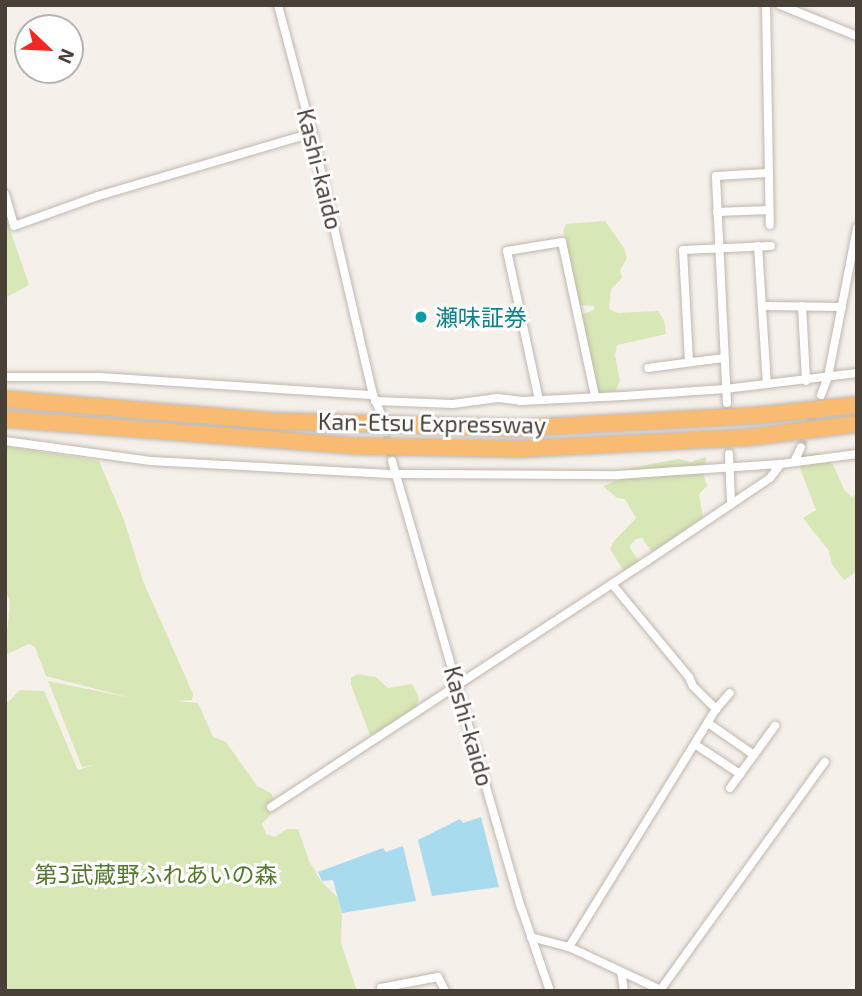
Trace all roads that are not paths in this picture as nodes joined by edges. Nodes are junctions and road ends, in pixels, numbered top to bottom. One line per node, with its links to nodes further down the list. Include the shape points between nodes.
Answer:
1 (278, 5): 5 (street, Kashi-kaido)
2 (766, 5): 6 (street)
3 (780, 5): 4 (street)
4 (857, 36)
5 (312, 133): 7 (street, via 98,196 14,226); 29 (street, Kashi-kaido)
6 (767, 173): 8 (street); 9 (street, via 716,176)
7 (5, 194)
8 (769, 210): 9 (street); 10 (street)
9 (717, 212): 14 (street)
10 (770, 225)
11 (857, 228): 17 (street)
12 (758, 246): 13 (street); 14 (street); 15 (street)
13 (771, 246)
14 (718, 248): 18 (street); 19 (street, via 683,250)
15 (762, 306): 16 (street); 25 (street)
16 (802, 306): 17 (street); 24 (street)
17 (842, 307): 23 (street)
18 (723, 358): 19 (street); 26 (street)
19 (689, 361): 20 (street)
20 (648, 368)
21 (857, 373): 23 (street)
22 (5, 377): 29 (street, via 100,377)
23 (828, 377): 24 (street); 27 (street)
24 (806, 381): 25 (street)
25 (766, 384): 26 (street)
26 (725, 389): 28 (street); 32 (street)
27 (821, 395)
28 (594, 396): 31 (street); 31 (street, via 562,242 507,251)
29 (374, 398): 31 (street, via 453,404 498,398); 34 (street, Kashi-kaido)
30 (5, 399): 33 (highway, Kan-Etsu Expressway, via 274,421 519,428 751,416)
31 (539, 400)
32 (727, 403)
33 (857, 405)
34 (382, 414)
35 (5, 419): 36 (highway, Kan-Etsu Expressway, via 354,446 505,449 643,445)
36 (857, 425)
37 (5, 441): 45 (street, via 151,461)
38 (801, 447): 41 (street)
39 (729, 454): 44 (street)
40 (857, 454): 41 (street)
41 (795, 460): 43 (street)
42 (392, 461): 45 (street, Kashi-kaido)
43 (781, 464): 44 (street); 46 (street, via 770,478)
44 (729, 467): 45 (street, via 618,475); 46 (street)
45 (394, 474): 48 (street, Kashi-kaido)
46 (731, 502): 47 (street)
47 (612, 584): 48 (street); 50 (street)
48 (458, 685): 58 (street); 59 (street, Kashi-kaido)
49 (730, 693): 50 (street)
50 (716, 709): 51 (street)
51 (708, 723): 53 (street); 54 (street)
52 (775, 726): 54 (street)
53 (696, 745): 56 (street); 60 (street)
54 (754, 755): 56 (street)
55 (825, 762): 63 (street)
56 (740, 774): 57 (street)
57 (730, 788)
58 (271, 807)
59 (531, 937): 60 (street); 65 (street, Kashi-kaido)
60 (569, 947): 61 (street)
61 (621, 972): 63 (street); 66 (street)
62 (381, 988): 64 (street, via 438,977)
63 (662, 990)
64 (445, 991)
65 (550, 991)
66 (624, 991)

